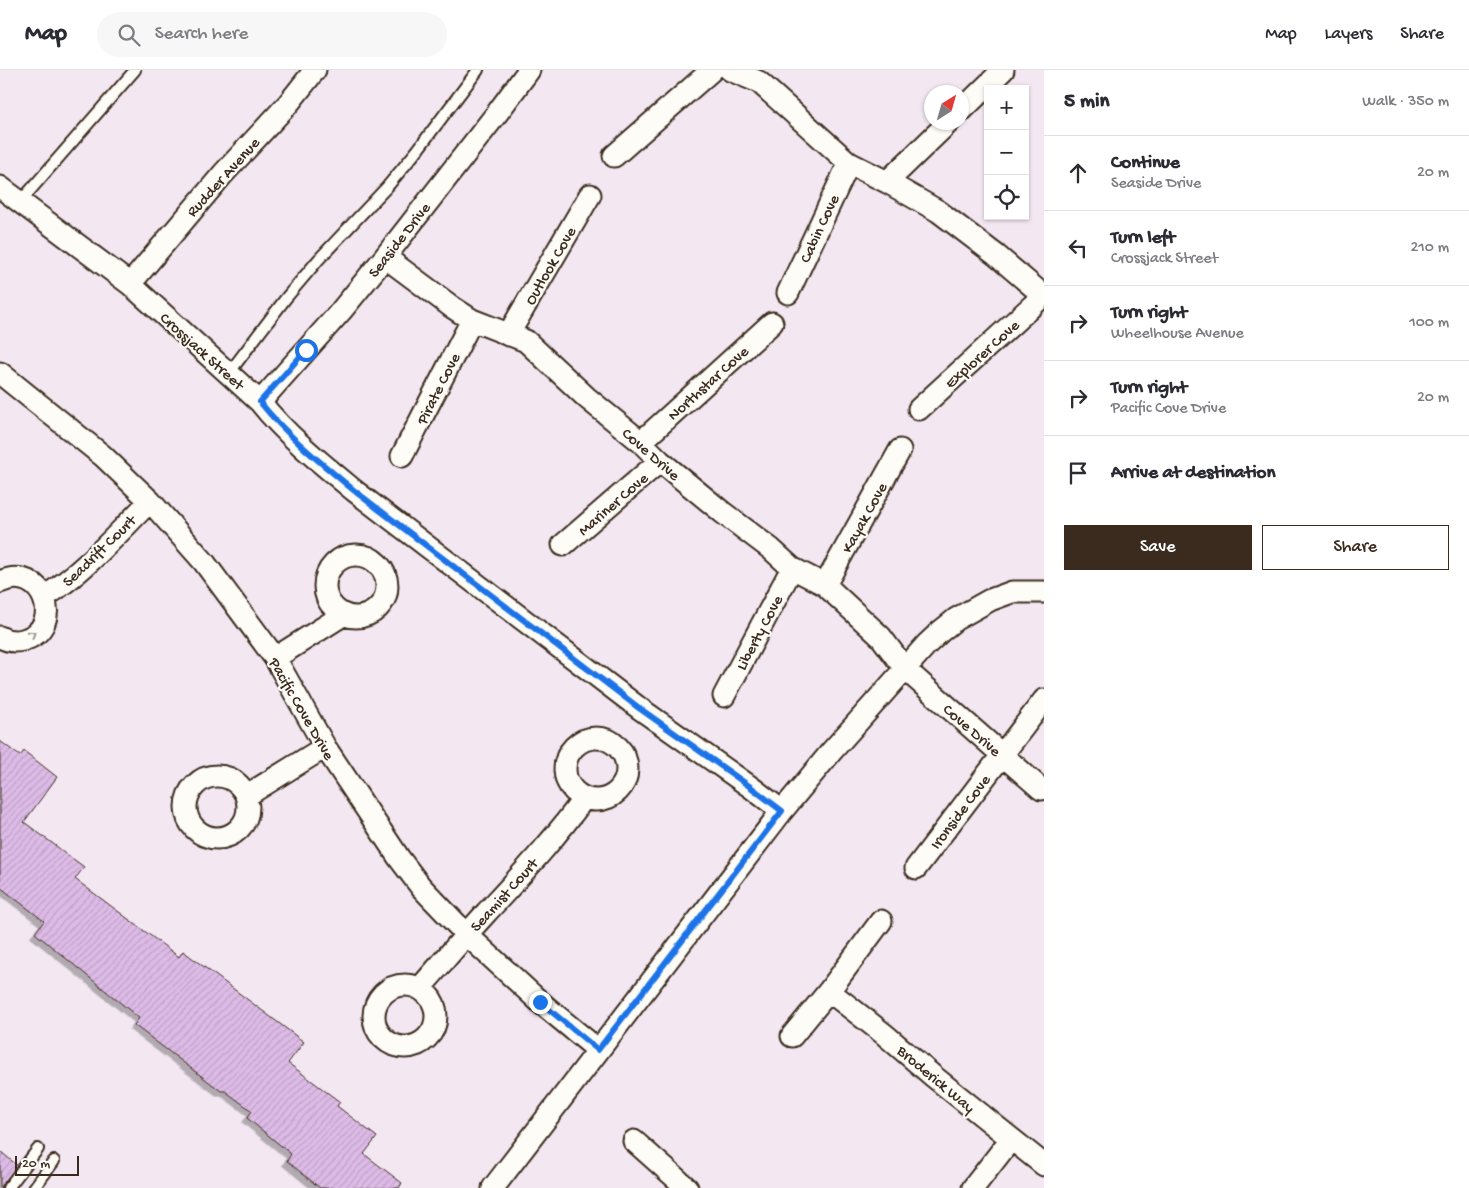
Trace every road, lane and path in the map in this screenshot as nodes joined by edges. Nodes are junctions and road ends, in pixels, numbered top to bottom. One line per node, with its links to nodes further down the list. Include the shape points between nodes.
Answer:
1 (136, 70): 16 (lane)
2 (315, 70): 18 (street, Rudder Avenue)
3 (478, 70): 25 (lane, via 416,152 319,259)
4 (529, 70): 17 (street, Seaside Drive)
5 (712, 70): 11 (street)
6 (730, 70): 8 (street)
7 (1004, 70): 9 (street)
8 (763, 76): 12 (street)
9 (969, 103)
10 (941, 130): 13 (street)
11 (614, 156)
12 (849, 162): 13 (street); 19 (street, Cabin Cove)
13 (887, 182): 20 (street, via 938,211)
14 (0, 187): 16 (street, Crossjack Street)
15 (590, 195): 23 (street, Outlook Cove)
16 (20, 202): 18 (street, Crossjack Street)
17 (385, 257): 21 (street, Cove Drive); 26 (street, Seaside Drive)
18 (130, 284): 25 (street, Crossjack Street)
19 (788, 293)
20 (1044, 296): 27 (street, Explorer Cove)
21 (472, 320): 23 (street, Cove Drive); 30 (street, Pirate Cove)
22 (772, 323): 28 (street, Northstar Cove)
23 (508, 335): 28 (street, Cove Drive, via 526,341 587,398)
24 (0, 373): 32 (street, Pacific Cove Drive, via 102,456)
25 (229, 373): 26 (street, Crossjack Street)
26 (260, 402): 50 (street, Crossjack Street, via 314,458 356,492 639,708)
27 (919, 409)
28 (641, 442): 31 (street, Cove Drive)
29 (900, 450): 36 (street, Kayak Cove)
30 (402, 456)
31 (660, 461): 33 (street, Mariner Cove); 34 (street, Cove Drive)
32 (150, 501): 38 (street, Seadrift Court, via 74,575); 41 (street, Pacific Cove Drive, via 204,562)
33 (563, 545)
34 (792, 568): 36 (street, Cove Drive); 43 (street, Liberty Cove)
35 (0, 582): 38 (street, Seadrift Court, via 14,578 27,580)
36 (825, 585): 42 (street, Cove Drive, via 881,637)
37 (1044, 592): 42 (street, via 1012,592 973,608 941,631)
38 (44, 598): 40 (street, Seadrift Court, one-way to 38, via 17,641 29,638 39,630 45,618)
39 (343, 615): 41 (street)
40 (0, 637)
41 (276, 658): 45 (street, Pacific Cove Drive)
42 (905, 669): 46 (street, Cove Drive); 50 (street)
43 (724, 696)
44 (1044, 700): 46 (street, Ironside Cove)
45 (325, 748): 48 (street); 53 (street, Pacific Cove Drive, via 405,866)
46 (1002, 754): 47 (street, Cove Drive); 51 (street, Ironside Cove)
47 (1041, 789)
48 (246, 796)
49 (584, 798): 53 (street, Seamist Court, via 534,861)
50 (782, 811): 57 (street)
51 (916, 868)
52 (881, 921): 55 (street)
53 (466, 934): 54 (street, Seamist Court); 57 (street, Pacific Cove Drive)
54 (420, 988)
55 (829, 991): 56 (street); 58 (street, Broderick Way)
56 (792, 1036)
57 (598, 1050): 66 (street)
58 (1011, 1139): 62 (street, Broderick Way); 67 (street)
59 (634, 1141): 63 (street)
60 (38, 1149): 64 (lane)
61 (54, 1161): 65 (lane)
62 (1044, 1165)
63 (681, 1186)
64 (8, 1188)
65 (34, 1188)
66 (493, 1188)
67 (973, 1188)

